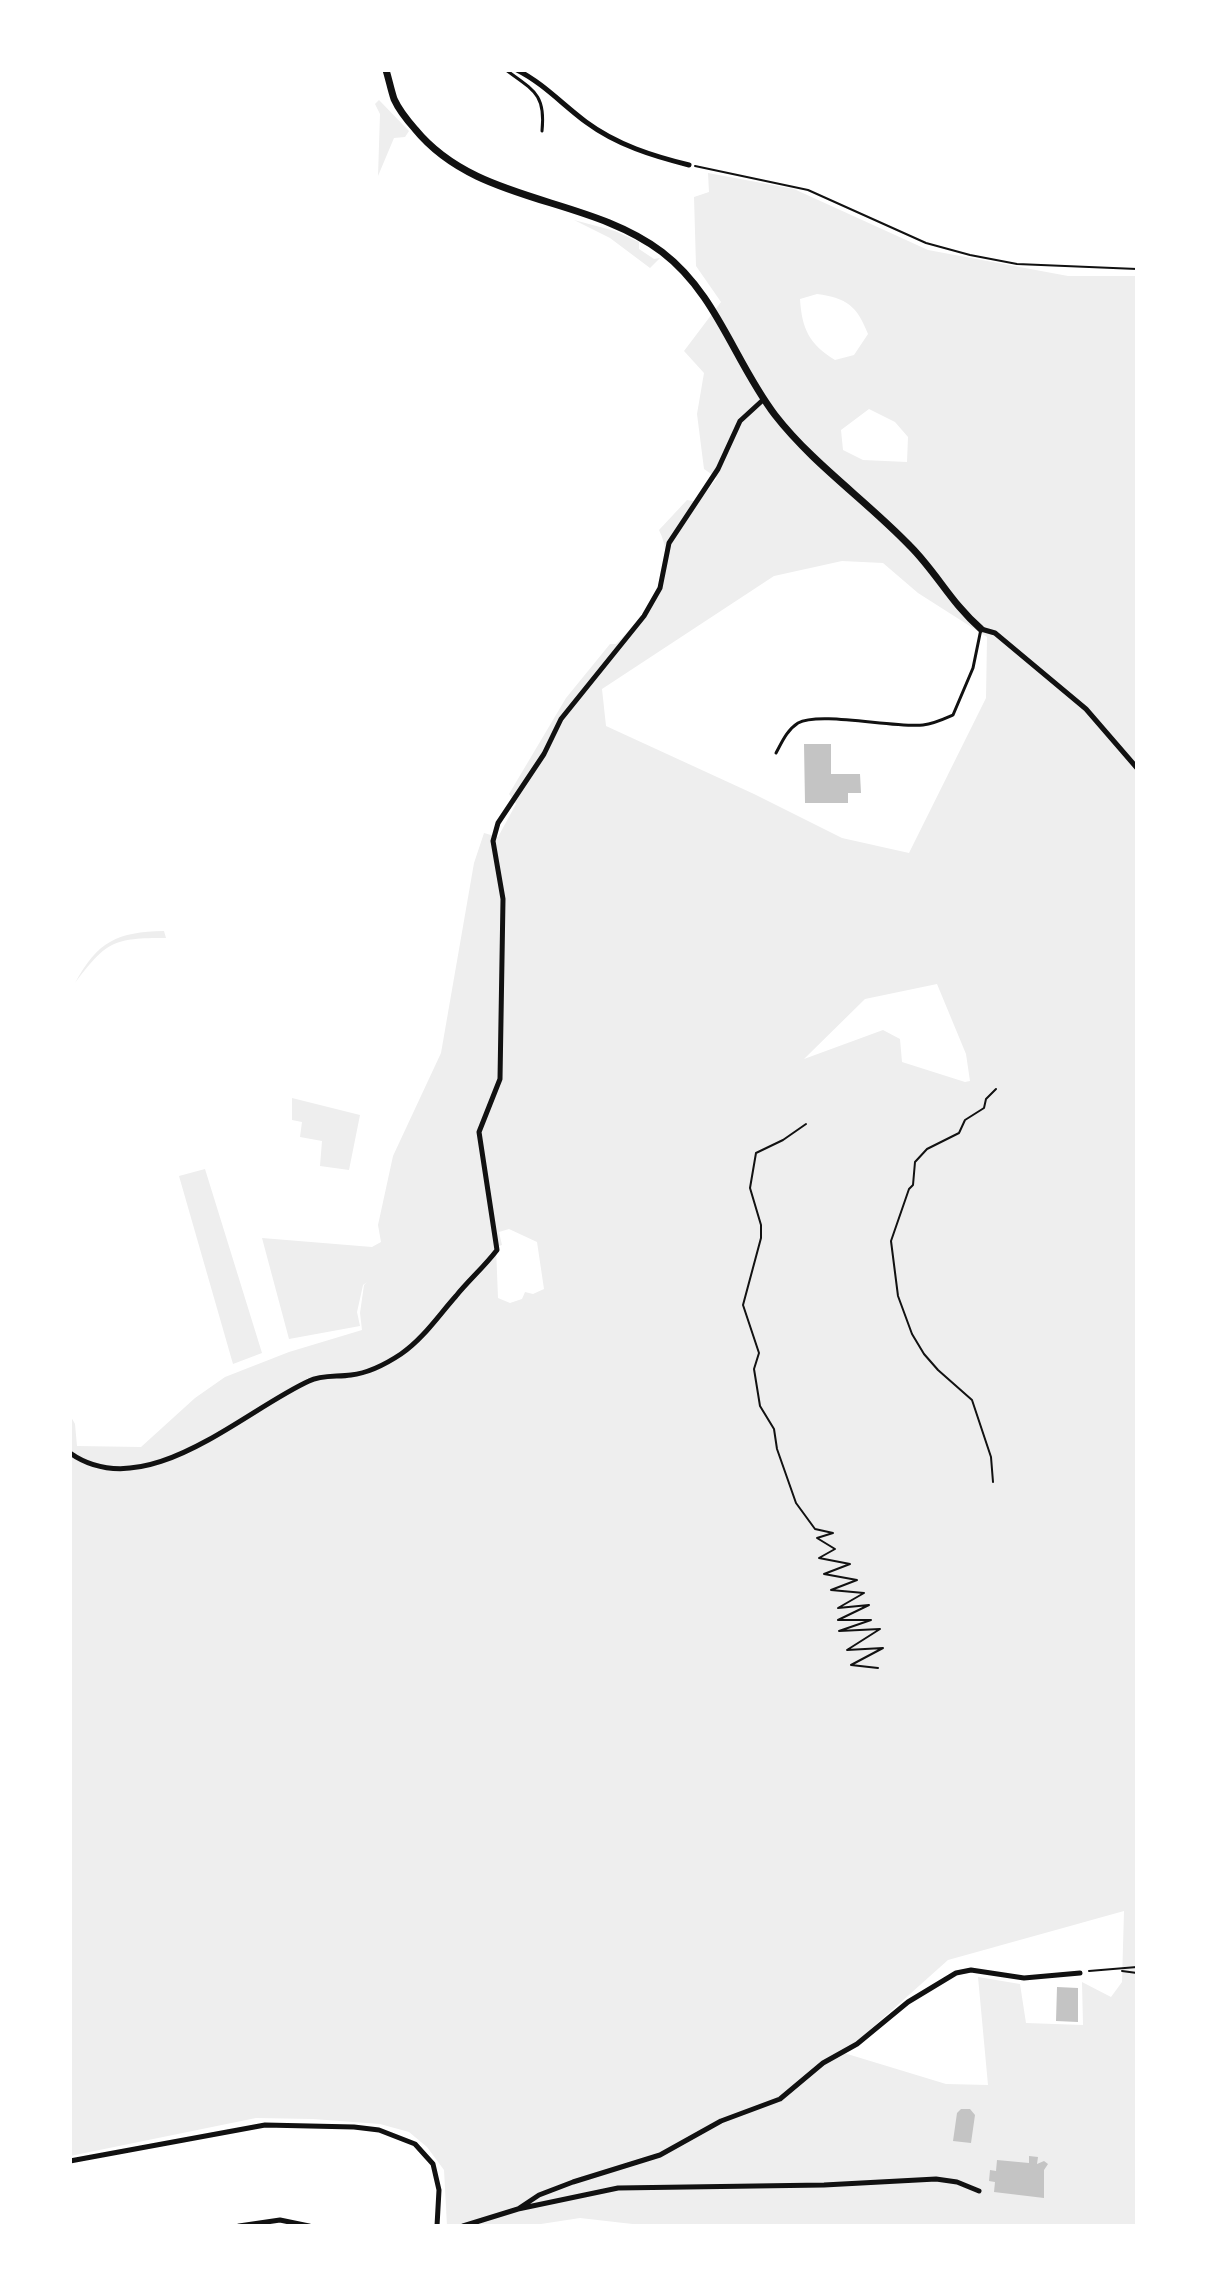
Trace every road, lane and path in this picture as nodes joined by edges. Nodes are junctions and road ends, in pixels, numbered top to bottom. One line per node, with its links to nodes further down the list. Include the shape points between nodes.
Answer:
1 (386, 70): 7 (street, via 396,102 440,156 470,174 605,221 661,251 699,288)
2 (506, 70): 4 (lane, via 540,97)
3 (517, 70): 5 (street, via 605,135)
4 (542, 131)
5 (689, 165): 6 (path, via 808,190 926,243 970,255 1017,264)
6 (1137, 269)
7 (764, 399): 8 (street, via 795,438 909,544 950,599); 13 (street, via 740,421 718,469 669,543 660,588 644,616 561,719 498,823 493,841 503,899 500,1079 479,1132 497,1250 424,1332 380,1367 311,1380 185,1452 146,1467 118,1470)
8 (981, 629): 9 (lane, via 973,668 953,715 927,725 807,719 789,730); 10 (street, via 995,633 1086,709)
9 (776, 753)
10 (1137, 768)
11 (996, 1089): 14 (path, via 959,1133 927,1149 915,1162 913,1185 891,1241 898,1296 912,1334 938,1370 972,1400 991,1457)
12 (806, 1124): 15 (path, via 756,1153 750,1188 761,1238 743,1305 759,1353 754,1369 760,1406 774,1429 796,1503 815,1529 833,1533 817,1538 835,1549 819,1558 850,1564 824,1574 857,1580 831,1590 864,1593 838,1608 869,1605 838,1620 871,1620 839,1631 880,1629 847,1650 883,1648 851,1665)
13 (70, 1453)
14 (993, 1482)
15 (878, 1668)
16 (1137, 1967): 17 (path)
17 (1119, 1970): 18 (path); 19 (path)
18 (1080, 1973): 22 (street, via 1024,1978 971,1970 956,1973 908,2002 780,2099 721,2121 660,2155 573,2182)
19 (1137, 1973)
20 (70, 2161): 25 (street, via 265,2125 379,2130 415,2144 433,2164 439,2190)
21 (979, 2191): 22 (street, via 936,2179 618,2188)
22 (518, 2209): 26 (street)
23 (239, 2226): 24 (street, via 280,2220)
24 (309, 2226)
25 (437, 2226)
26 (463, 2226)

